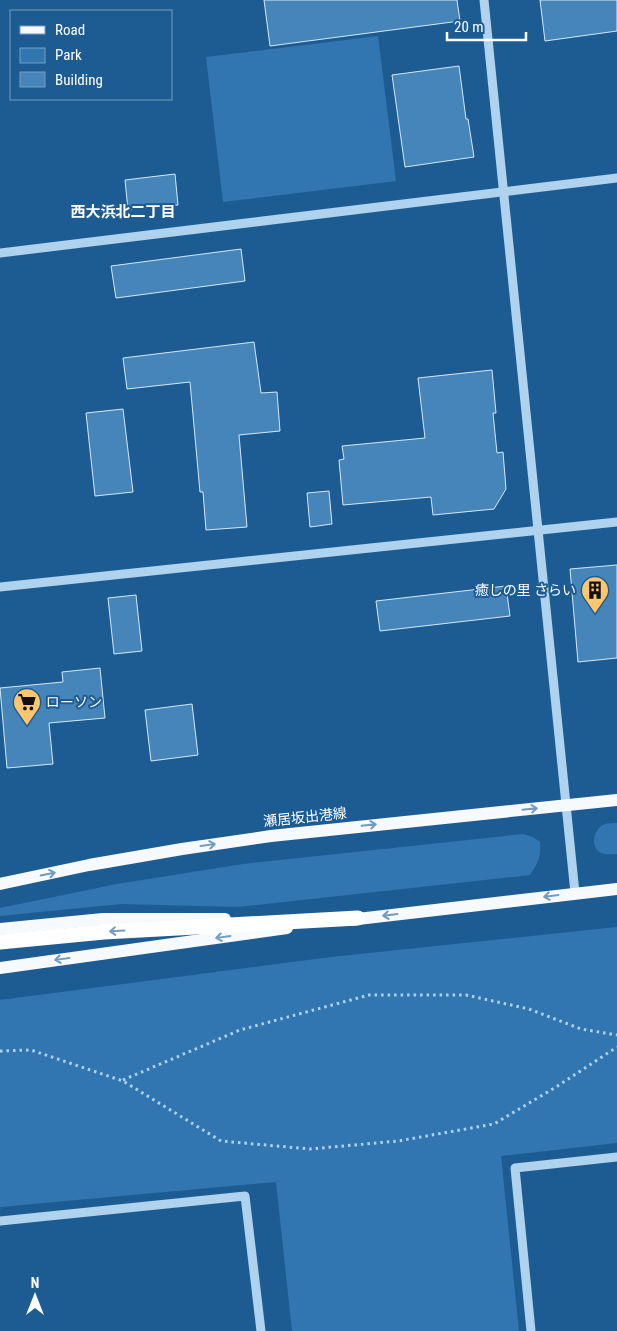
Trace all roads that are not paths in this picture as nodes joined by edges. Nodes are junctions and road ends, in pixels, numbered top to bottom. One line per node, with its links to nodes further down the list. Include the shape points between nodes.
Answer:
1 (484, 0): 3 (street)
2 (617, 178): 3 (street)
3 (503, 192): 4 (street); 6 (street)
4 (0, 253)
5 (617, 522): 6 (street)
6 (538, 530): 7 (street); 9 (street)
7 (0, 587)
8 (617, 800): 9 (main road, 瀬居坂出港線)
9 (566, 805): 10 (main road, 瀬居坂出港線, one-way to 9, via 145,855 271,836); 12 (street)
10 (0, 884)
11 (617, 889): 12 (main road)
12 (575, 893): 13 (main road, one-way to 13)
13 (358, 918): 14 (main road, via 104,919); 15 (highway, one-way to 15, via 104,932); 16 (main road, one-way to 16)
14 (0, 929)
15 (0, 942)
16 (0, 968)
17 (617, 1157): 20 (street, via 515,1168)
18 (0, 1221): 19 (street, via 245,1196)
19 (261, 1331)
20 (531, 1331)

